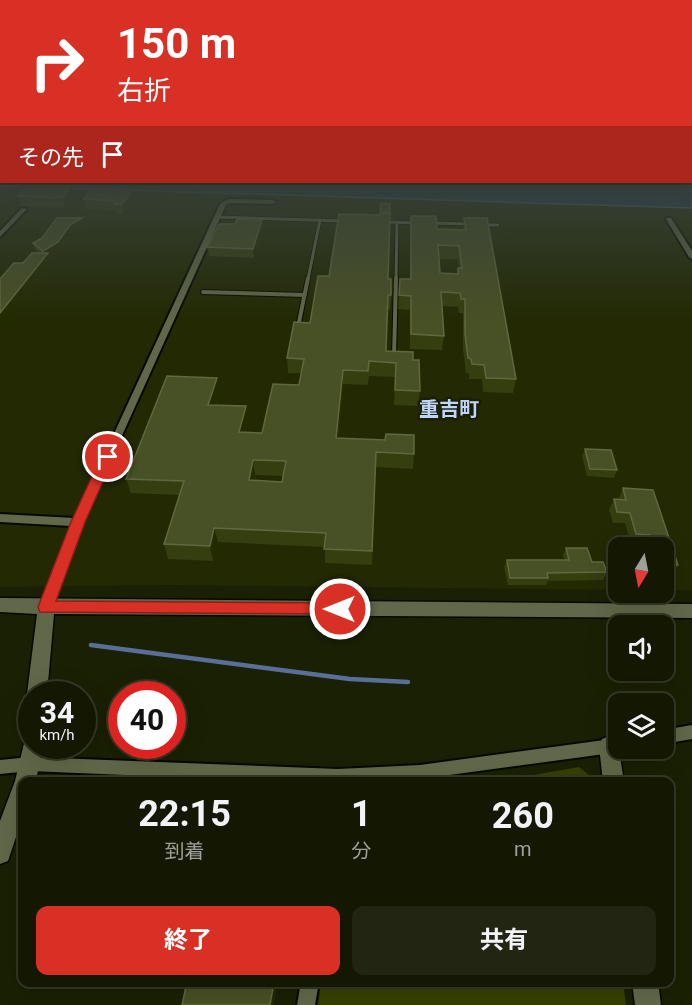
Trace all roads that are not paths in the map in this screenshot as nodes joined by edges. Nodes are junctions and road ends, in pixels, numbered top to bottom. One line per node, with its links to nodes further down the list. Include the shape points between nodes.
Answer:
1 (212, 227): 11 (street)
2 (319, 227): 7 (lane)
3 (397, 227): 9 (lane)
4 (674, 227): 5 (street)
5 (692, 257)
6 (203, 292): 7 (lane)
7 (305, 295): 8 (lane)
8 (297, 332)
9 (393, 361)
10 (0, 518): 11 (street)
11 (78, 522): 13 (street)
12 (0, 605): 13 (street)
13 (46, 607): 14 (street); 15 (street); 16 (street)
14 (0, 610)
15 (692, 611)
16 (39, 681)
17 (692, 732): 18 (street)
18 (674, 735)
19 (608, 747): 24 (street)
20 (613, 759): 25 (street)
21 (29, 764): 22 (street); 23 (street)
22 (0, 767)
23 (297, 777)
24 (361, 777)
25 (614, 777)
26 (18, 801): 27 (street)
27 (0, 853)
28 (309, 987): 30 (street)
29 (646, 987): 31 (street)
30 (306, 1005)
31 (648, 1005)

